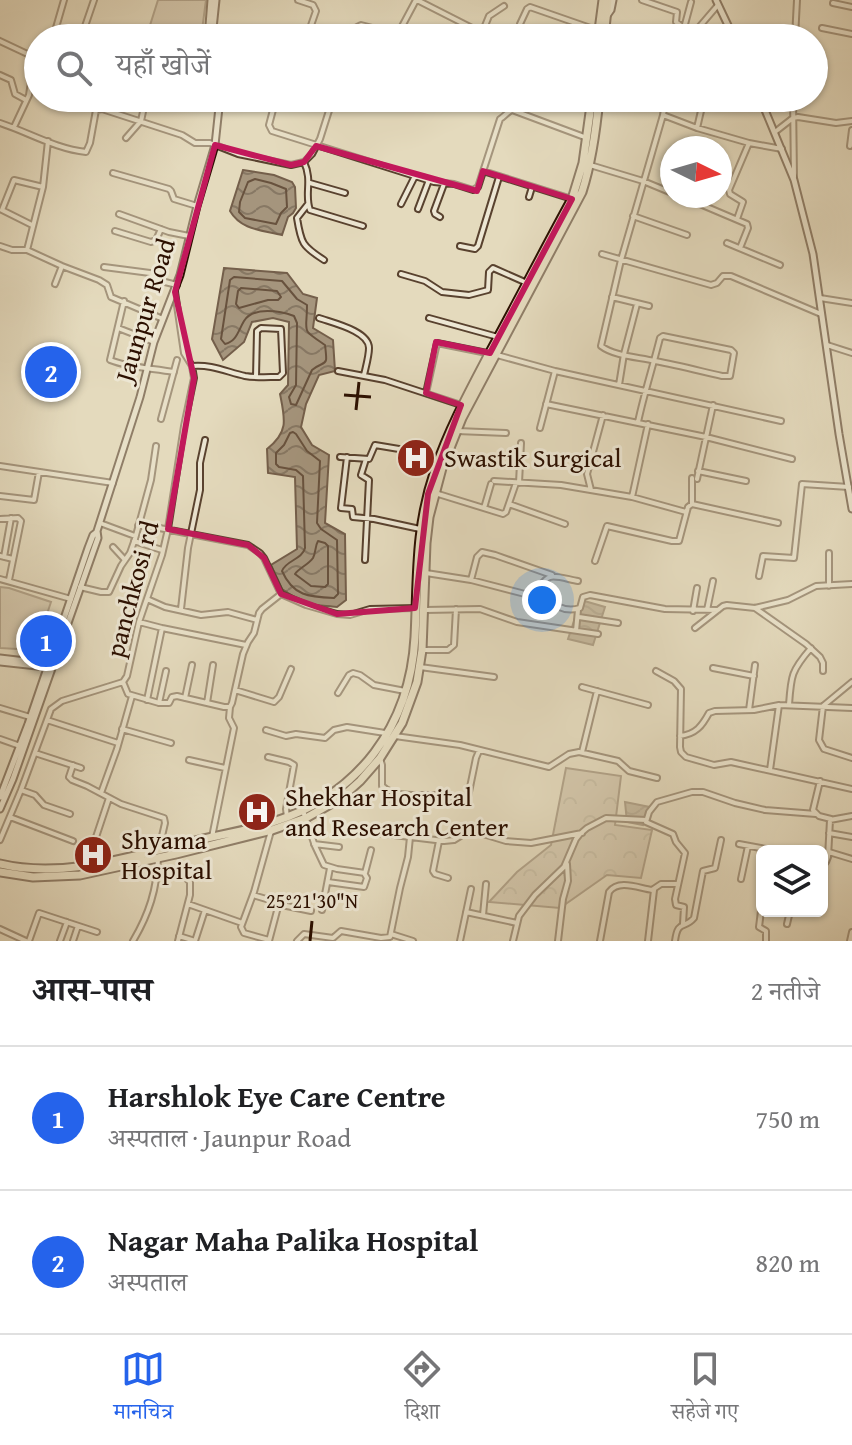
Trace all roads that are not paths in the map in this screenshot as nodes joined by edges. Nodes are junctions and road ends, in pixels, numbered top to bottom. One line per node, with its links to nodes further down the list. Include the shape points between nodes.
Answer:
1 (64, 0): 14 (street)
2 (93, 0): 15 (street)
3 (214, 0): 16 (street)
4 (298, 0): 17 (street, via 313,5)
5 (417, 0): 18 (street); 19 (street)
6 (606, 0): 23 (highway)
7 (642, 0): 24 (street, via 677,12 676,22)
8 (797, 0): 28 (street)
9 (691, 2): 25 (street)
10 (717, 2): 26 (street); 27 (street)
11 (833, 3): 12 (street)
12 (848, 4)
13 (504, 6): 20 (street)
14 (57, 24)
15 (85, 24)
16 (211, 24)
17 (311, 24)
18 (404, 24)
19 (461, 24)
20 (486, 24)
21 (520, 24): 22 (street, via 530,7)
22 (573, 24)
23 (603, 24)
24 (682, 24)
25 (685, 24)
26 (702, 24)
27 (727, 24)
28 (796, 24)
29 (828, 29): 30 (street)
30 (852, 34)
31 (0, 41): 32 (street)
32 (24, 52)
33 (0, 75): 34 (street, via 11,80 15,94)
34 (24, 99)
35 (24, 104): 55 (street)
36 (96, 112): 61 (street, via 86,152)
37 (109, 112): 52 (street)
38 (143, 112): 52 (street)
39 (219, 112): 63 (street, Jaunpur Road)
40 (272, 112): 64 (street, via 272,131)
41 (328, 112): 64 (street)
42 (509, 112): 69 (street, via 500,119)
43 (517, 112): 60 (street)
44 (591, 112): 60 (highway)
45 (598, 112): 68 (highway)
46 (664, 112): 50 (street)
47 (702, 112): 56 (street)
48 (766, 112): 58 (street)
49 (793, 112): 51 (street)
50 (663, 115): 56 (street); 75 (street)
51 (793, 118): 53 (street); 58 (street); 74 (street)
52 (141, 121): 59 (street); 63 (street, via 195,143)
53 (852, 121)
54 (0, 123): 55 (street)
55 (14, 127): 61 (street)
56 (697, 128): 62 (street)
57 (852, 130): 65 (street)
58 (775, 132): 66 (street)
59 (126, 138)
60 (588, 138): 83 (highway)
61 (48, 141): 78 (street)
62 (749, 143): 66 (street); 93 (street, via 729,190 743,202)
63 (215, 145): 67 (street, via 284,165); 86 (street, Jaunpur Road)
64 (316, 146): 67 (street); 71 (street)
65 (850, 146)
66 (782, 149): 74 (street)
67 (304, 162): 76 (street)
68 (590, 165): 75 (street); 83 (highway)
69 (483, 171): 72 (street); 77 (street, via 476,190)
70 (113, 173): 86 (street, via 169,189 174,199)
71 (415, 176): 73 (street); 85 (street)
72 (499, 177): 79 (street); 102 (street, via 478,246)
73 (429, 180): 77 (street); 89 (street)
74 (794, 180): 116 (street)
75 (643, 181): 80 (street); 91 (street)
76 (310, 183): 81 (street); 84 (street)
77 (444, 184): 92 (street, via 434,211)
78 (43, 187): 88 (street, via 14,180); 94 (street)
79 (532, 187): 82 (street); 83 (street)
80 (660, 188)
81 (345, 193)
82 (529, 197)
83 (575, 200): 112 (highway); 130 (highway)
84 (308, 204): 95 (street, via 315,213); 106 (street, via 297,218 303,244)
85 (401, 204)
86 (197, 206): 99 (street, Jaunpur Road)
87 (710, 208): 93 (street)
88 (1, 209): 94 (street)
89 (418, 209)
90 (119, 214): 96 (street)
91 (633, 216): 98 (street); 107 (street)
92 (440, 217)
93 (737, 219): 103 (street, via 748,226)
94 (32, 225): 104 (street)
95 (363, 226)
96 (161, 229): 97 (street, via 151,242); 99 (street)
97 (115, 231)
98 (687, 235)
99 (189, 236): 114 (street, Jaunpur Road)
100 (727, 243): 103 (street)
101 (0, 246): 104 (street)
102 (460, 246)
103 (740, 248): 108 (street)
104 (27, 250): 109 (street)
105 (602, 254): 107 (street)
106 (324, 260)
107 (621, 260): 115 (street); 121 (street, via 711,285 727,275)
108 (780, 265)
109 (62, 266): 113 (street); 117 (street, via 99,280 111,297)
110 (104, 267): 114 (street, via 152,273)
111 (401, 274): 112 (street, via 442,292 469,295 488,290 493,268)
112 (527, 283): 126 (highway)
113 (55, 284)
114 (176, 288): 124 (street, Jaunpur Road); 134 (street, panchkosi rd, via 184,353)
115 (612, 297): 119 (street); 131 (street, via 601,346)
116 (820, 298): 118 (street); 121 (street)
117 (124, 301): 124 (street); 125 (street)
118 (852, 303)
119 (637, 304): 120 (street); 131 (street)
120 (649, 306)
121 (821, 314): 128 (street)
122 (319, 318): 139 (street, via 369,342)
123 (429, 318): 126 (street)
124 (163, 319): 127 (street, Jaunpur Road)
125 (118, 328): 127 (street); 135 (street, via 110,360)
126 (498, 337): 130 (highway)
127 (154, 342): 135 (street, Jaunpur Road)
128 (827, 345): 129 (street); 170 (street)
129 (852, 353)
130 (493, 354): 137 (street); 143 (street, via 437,343); 145 (highway); 153 (highway)
131 (624, 354): 133 (street); 141 (street)
132 (177, 360): 138 (street)
133 (654, 361): 133 (street, via 663,336 734,353 726,377); 142 (street)
134 (192, 366): 140 (street); 187 (street, panchkosi rd)
135 (147, 369): 138 (street); 168 (street, Jaunpur Road)
136 (338, 371): 139 (street)
137 (555, 371): 141 (street); 144 (street)
138 (174, 372): 148 (street)
139 (364, 376): 143 (street)
140 (256, 377): 140 (street, via 257,331 281,329 282,376)
141 (619, 385): 142 (street)
142 (645, 392): 146 (street); 150 (street)
143 (426, 393): 145 (street)
144 (546, 404): 147 (street); 152 (street)
145 (461, 405): 188 (highway, via 435,470)
146 (713, 405): 149 (street); 155 (street)
147 (603, 415): 150 (street); 171 (street, via 587,474)
148 (161, 419)
149 (781, 421)
150 (638, 422): 151 (street)
151 (648, 424): 155 (street); 174 (street)
152 (540, 428)
153 (457, 431): 154 (street); 172 (highway)
154 (506, 433)
155 (706, 437): 163 (street); 165 (street)
156 (205, 440): 190 (street)
157 (521, 443): 169 (street)
158 (156, 446): 186 (street)
159 (399, 449): 162 (street, via 375,445)
160 (340, 457): 161 (street)
161 (347, 457): 162 (street); 180 (street, via 341,508 352,509 353,517)
162 (366, 459): 180 (street, via 361,475 369,480)
163 (792, 459)
164 (0, 466): 166 (street)
165 (698, 471): 167 (street); 176 (street)
166 (39, 472): 168 (street); 173 (street, via 34,500)
167 (746, 481)
168 (113, 483): 183 (street, Jaunpur Road)
169 (518, 483): 171 (street); 175 (street); 177 (street, via 493,482)
170 (849, 487): 178 (street); 201 (street, via 803,483 794,558 763,556)
171 (591, 490): 174 (street)
172 (435, 493): 177 (street); 200 (highway)
173 (0, 496)
174 (632, 497): 179 (street)
175 (509, 504): 177 (street, via 503,514); 185 (street)
176 (692, 504): 179 (street); 184 (street)
177 (484, 508)
178 (852, 509)
179 (686, 512): 199 (street, via 676,542 607,526)
180 (367, 517): 188 (street); 198 (street)
181 (11, 518): 182 (street); 195 (street); 196 (street, via 21,521)
182 (0, 519)
183 (100, 523): 189 (street, Jaunpur Road); 191 (street)
184 (778, 523)
185 (565, 524)
186 (138, 526): 187 (street); 191 (street)
187 (168, 529): 190 (street); 193 (street, panchkosi rd)
188 (420, 529): 218 (highway)
189 (97, 531): 210 (street, Jaunpur Road); 214 (street, Jaunpur Road)
190 (191, 535): 213 (street, via 255,549); 217 (street)
191 (135, 539): 193 (street); 197 (street)
192 (113, 547): 197 (street)
193 (163, 551): 215 (street, panchkosi rd)
194 (829, 553): 209 (street)
195 (2, 557): 196 (street)
196 (13, 559): 204 (street)
197 (125, 560): 210 (street, via 109,592)
198 (365, 560)
199 (595, 561)
200 (423, 573): 205 (street); 218 (highway)
201 (759, 576)
202 (555, 577): 205 (street, via 482,552); 206 (street); 212 (street)
203 (0, 579): 204 (street)
204 (9, 580): 214 (street)
205 (471, 580): 212 (street, via 524,594)
206 (578, 581)
207 (713, 581): 221 (street)
208 (852, 584): 209 (street)
209 (829, 586): 216 (street)
210 (80, 587): 214 (street, Jaunpur Road)
211 (697, 588): 223 (street)
212 (539, 590): 220 (street, via 552,604)
213 (281, 594): 218 (street, via 343,615); 225 (street)
214 (73, 599): 239 (street, Jaunpur Road)
215 (147, 599): 217 (street); 226 (street, panchkosi rd)
216 (755, 608): 222 (street, via 727,605); 233 (street)
217 (181, 609): 225 (street)
218 (418, 609): 219 (street); 234 (highway); 253 (highway)
219 (456, 609): 230 (street, via 480,609 517,622); 234 (street, via 454,645 448,650)
220 (578, 610): 223 (street, via 583,597 590,595); 224 (street)
221 (707, 610): 222 (street); 223 (street)
222 (718, 610): 229 (street)
223 (693, 611)
224 (579, 617): 227 (street); 230 (street)
225 (257, 620): 232 (street)
226 (139, 622): 228 (street); 248 (street, panchkosi rd)
227 (618, 623)
228 (162, 628): 232 (street); 258 (street)
229 (695, 628)
230 (576, 631): 231 (street)
231 (598, 634)
232 (246, 645): 252 (street)
233 (811, 648): 245 (street, via 822,659); 263 (street, via 792,673)
234 (422, 650): 240 (highway)
235 (0, 660): 239 (street)
236 (192, 665): 257 (street)
237 (213, 665): 260 (street)
238 (755, 665): 246 (street)
239 (49, 666): 270 (street, Jaunpur Road)
240 (420, 667): 247 (street); 274 (highway, via 411,700)
241 (713, 668): 246 (street)
242 (291, 669): 252 (street, via 274,702)
243 (166, 671): 259 (street)
244 (656, 671): 275 (street, via 681,689)
245 (823, 671)
246 (754, 676): 269 (street)
247 (494, 677)
248 (123, 682): 256 (street); 271 (street, panchkosi rd, via 62,701)
249 (852, 682): 251 (street)
250 (582, 687): 254 (street)
251 (843, 688): 264 (street); 265 (street)
252 (235, 690): 266 (street)
253 (406, 691): 255 (street, via 374,685 353,673); 274 (highway)
254 (597, 691): 261 (street); 281 (street)
255 (338, 693)
256 (132, 696): 258 (street); 272 (street)
257 (185, 698): 259 (street, via 174,696 169,703); 260 (street)
258 (147, 700): 259 (street)
259 (159, 703)
260 (207, 703): 266 (street)
261 (648, 705)
262 (779, 705): 263 (street); 269 (street); 290 (street)
263 (789, 705): 264 (street)
264 (823, 706): 265 (street); 285 (street, via 821,746)
265 (842, 706): 268 (street)
266 (230, 707): 289 (street, via 234,728)
267 (0, 708): 270 (street)
268 (852, 708)
269 (749, 710): 275 (street, via 711,712 700,728)
270 (32, 718): 271 (street); 279 (street, Jaunpur Road); 300 (street, Jaunpur Road)
271 (46, 722): 277 (street); 282 (street)
272 (122, 729): 277 (street); 278 (street)
273 (266, 730): 274 (street, via 325,738 347,727)
274 (391, 735): 280 (street); 284 (highway); 302 (highway, via 353,777)
275 (680, 736): 290 (street, via 686,757)
276 (0, 739): 279 (street)
277 (118, 743): 297 (street)
278 (171, 743)
279 (20, 746): 292 (street, Jaunpur Road)
280 (480, 750): 281 (street, via 549,767); 284 (street, via 464,800 387,790 382,786)
281 (582, 752): 293 (street)
282 (35, 753): 287 (street); 296 (street)
283 (268, 757): 306 (street, via 294,765)
284 (380, 758): 302 (highway, via 341,798)
285 (852, 758)
286 (189, 760): 289 (street)
287 (73, 765): 288 (street); 297 (street, via 70,779)
288 (81, 768)
289 (225, 768): 313 (street)
290 (770, 770): 294 (street)
291 (0, 774): 292 (street)
292 (8, 777): 298 (street, Jaunpur Road)
293 (657, 778)
294 (820, 781): 295 (street); 303 (street)
295 (852, 789)
296 (21, 790): 301 (street); 305 (street)
297 (101, 794): 299 (street)
298 (0, 797)
299 (109, 798): 327 (street, via 164,818); 332 (street)
300 (0, 809)
301 (70, 814)
302 (304, 814): 306 (highway); 309 (highway); 320 (street)
303 (816, 814): 307 (street); 308 (street, via 765,810 697,791 657,802)
304 (852, 816): 307 (street)
305 (10, 817): 316 (street); 318 (street)
306 (287, 817): 313 (highway)
307 (831, 819): 312 (street)
308 (646, 820): 311 (street, via 606,818); 341 (street, via 673,834 685,853)
309 (272, 830): 327 (highway); 344 (street)
310 (352, 830): 314 (street)
311 (582, 833): 319 (street, via 531,843 470,830 454,840); 331 (street)
312 (829, 833): 315 (street); 326 (street)
313 (212, 837): 327 (highway)
314 (410, 837): 319 (street); 363 (street)
315 (852, 837)
316 (0, 840)
317 (721, 840): 357 (street, via 715,868 703,871 694,918)
318 (73, 841)
319 (439, 841): 337 (street, via 433,871)
320 (314, 844): 323 (street); 334 (street)
321 (739, 844): 322 (street)
322 (748, 846): 324 (street); 338 (street)
323 (339, 847)
324 (756, 848)
325 (371, 850): 336 (street)
326 (829, 852): 328 (street); 329 (street)
327 (158, 854): 332 (highway); 333 (street); 335 (highway, via 80,875)
328 (828, 855)
329 (852, 859)
330 (0, 864): 332 (highway, via 40,870)
331 (567, 864): 356 (street, via 535,895); 376 (street)
332 (86, 866)
333 (157, 868): 345 (street, via 187,878); 369 (street, via 151,903)
334 (330, 868): 336 (street); 339 (street)
335 (0, 872)
336 (364, 873): 339 (street, via 364,887)
337 (448, 878)
338 (741, 879)
339 (328, 882): 348 (street)
340 (486, 884): 351 (street)
341 (679, 884): 343 (street, via 661,884); 357 (street, via 675,903 684,907)
342 (471, 889): 350 (street)
343 (654, 890): 377 (street, via 611,888); 378 (street)
344 (253, 895): 346 (street); 355 (street)
345 (188, 904): 347 (street); 364 (street)
346 (277, 904): 349 (street); 371 (street)
347 (205, 910): 355 (street); 370 (street)
348 (322, 910)
349 (311, 911)
350 (466, 912): 351 (street); 374 (street)
351 (483, 915): 356 (street)
352 (760, 917): 380 (street)
353 (789, 917): 358 (street)
354 (67, 922): 359 (street); 366 (street, via 39,913); 367 (street)
355 (242, 923): 371 (street, via 244,933)
356 (517, 923): 375 (street)
357 (683, 924): 379 (street)
358 (787, 924)
359 (78, 926): 361 (street); 368 (street)
360 (0, 929): 366 (street)
361 (97, 932)
362 (852, 932): 381 (street)
363 (391, 934): 365 (street); 373 (street)
364 (178, 938): 370 (street)
365 (386, 940): 372 (street, via 341,931 333,938 304,934)
366 (28, 941)
367 (60, 941)
368 (73, 941)
369 (133, 941)
370 (195, 941)
371 (269, 941)
372 (297, 941)
373 (413, 941)
374 (460, 941)
375 (513, 941)
376 (558, 941)
377 (600, 941)
378 (648, 941)
379 (675, 941)
380 (766, 941)
381 (850, 941)

